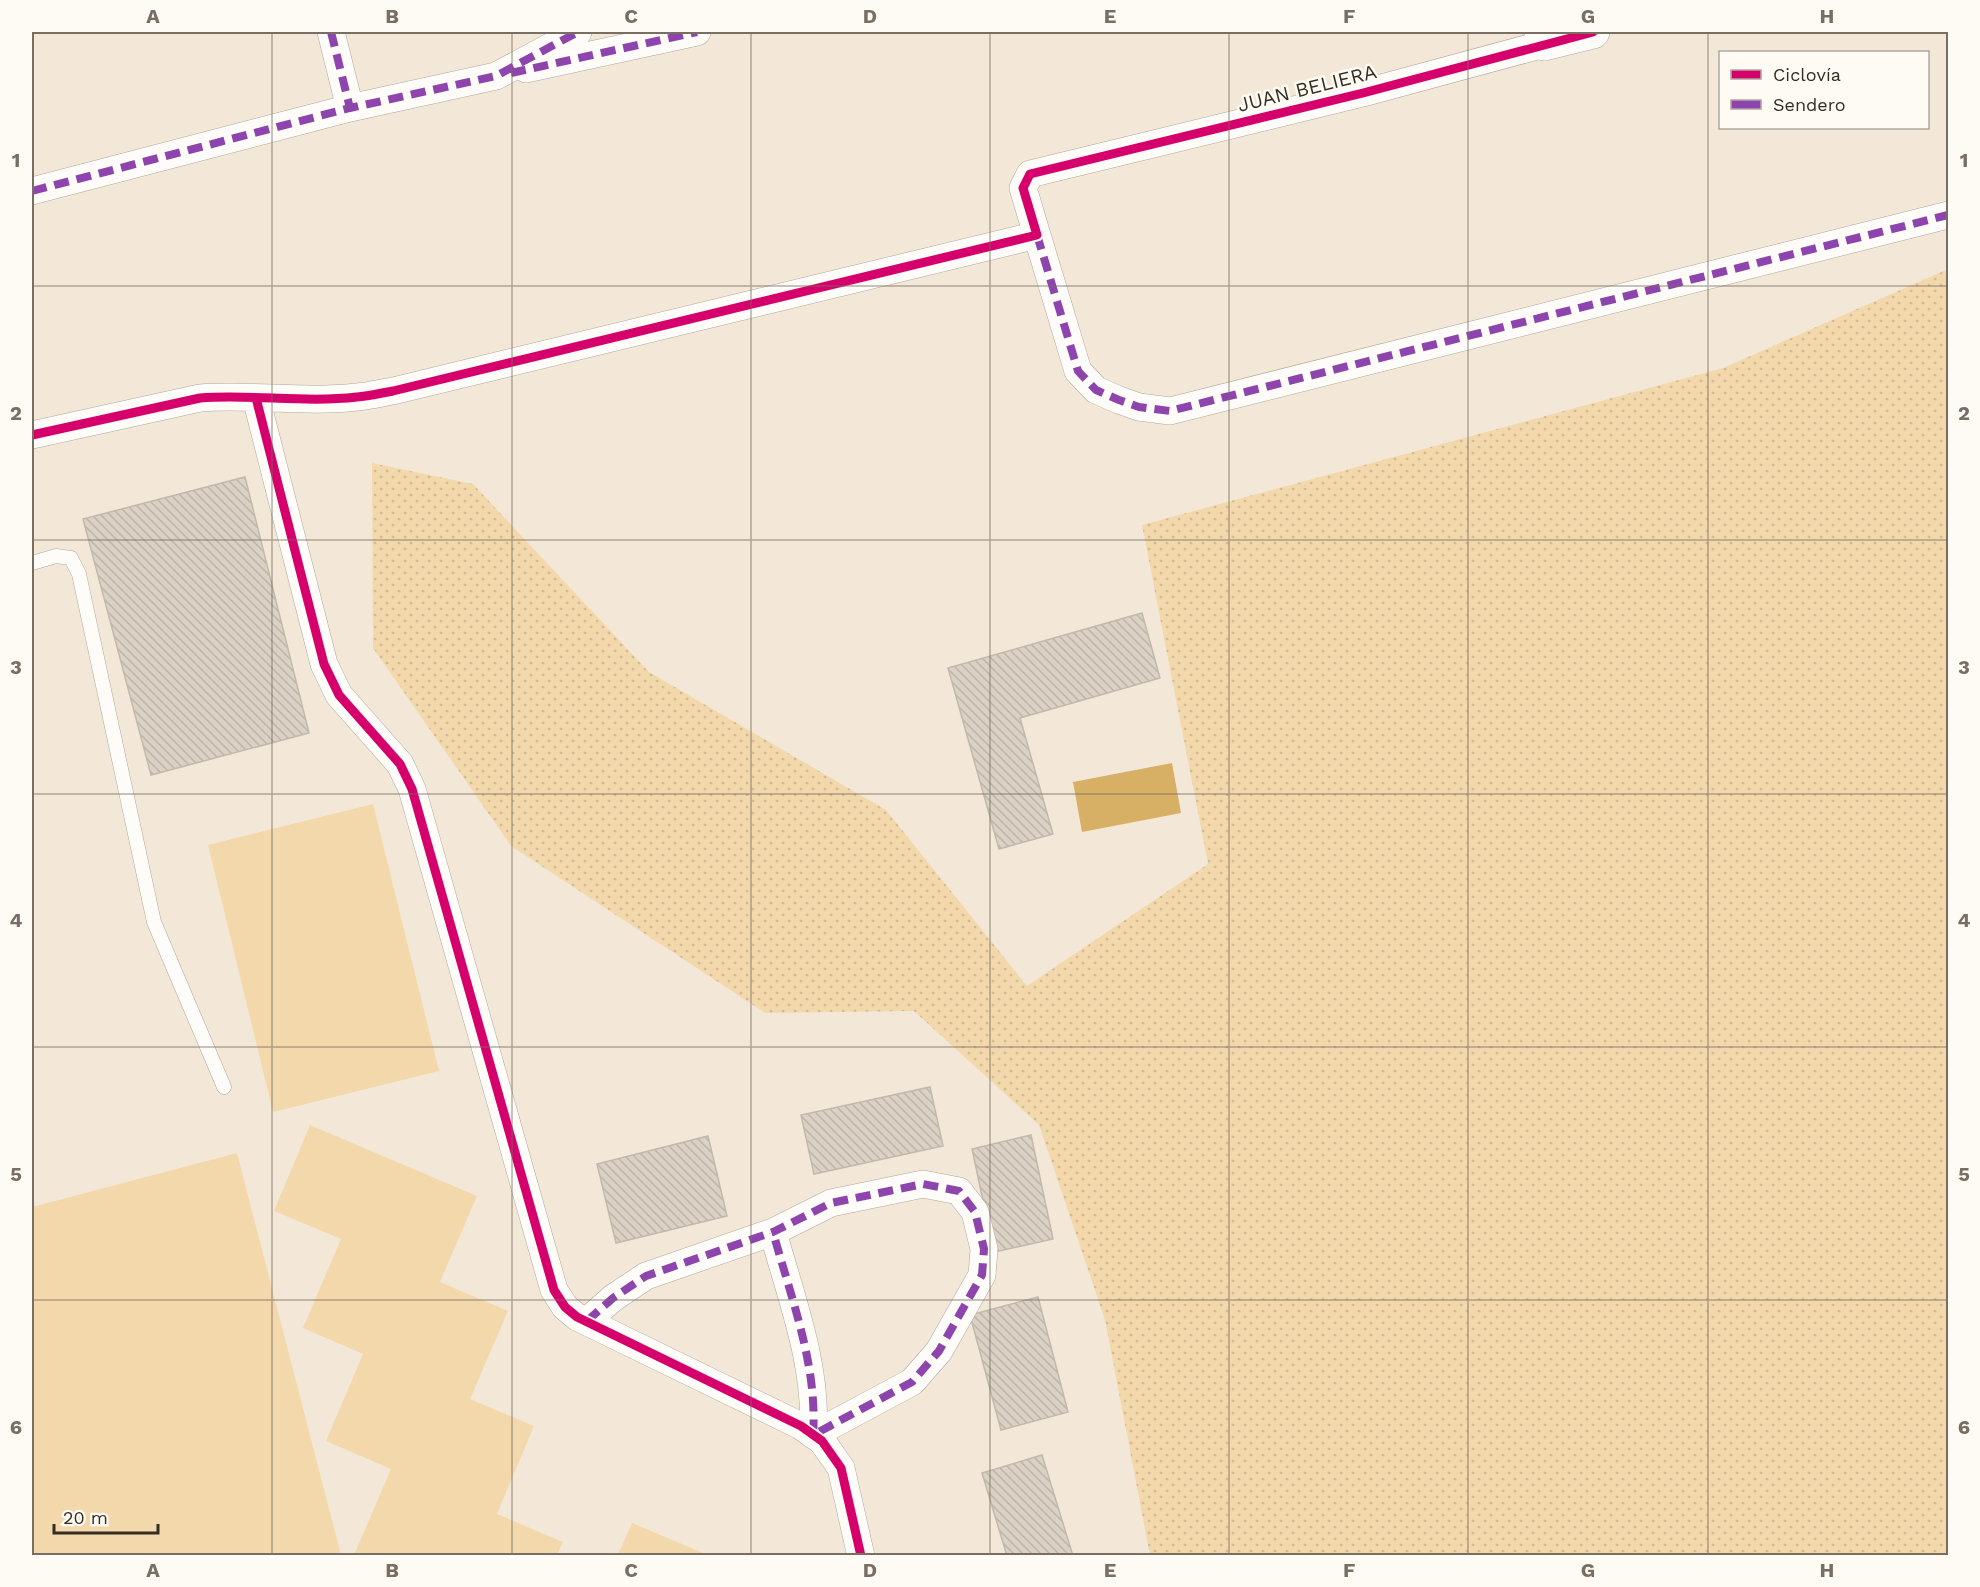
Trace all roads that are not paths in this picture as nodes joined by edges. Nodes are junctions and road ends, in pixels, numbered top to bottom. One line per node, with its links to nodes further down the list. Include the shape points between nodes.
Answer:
1 (331, 32): 7 (street)
2 (578, 32): 6 (street)
3 (697, 32): 6 (street)
4 (1593, 32): 5 (street, JUAN BELIERA)
5 (1543, 38): 10 (street, JUAN BELIERA, via 1363,93 1030,174 1023,188)
6 (496, 76): 7 (street)
7 (350, 108): 8 (street)
8 (32, 191)
9 (1948, 215): 10 (street, via 1170,411 1139,407 1096,390 1078,371)
10 (1037, 235): 11 (street, via 393,391 356,398)
11 (256, 398): 12 (street, via 200,398); 16 (street, via 324,664 339,695 400,764 412,789 554,1290 565,1307)
12 (32, 435)
13 (32, 563): 14 (lane, via 56,556 71,558 79,574 154,922)
14 (224, 1087)
15 (773, 1232): 16 (street, via 646,1276); 17 (street, via 810,1367 815,1408); 17 (street, via 831,1203 923,1184 959,1191 975,1212 984,1249 982,1275 939,1351 912,1382)
16 (587, 1322): 17 (street)
17 (813, 1435): 18 (street, via 841,1468)
18 (861, 1556)

